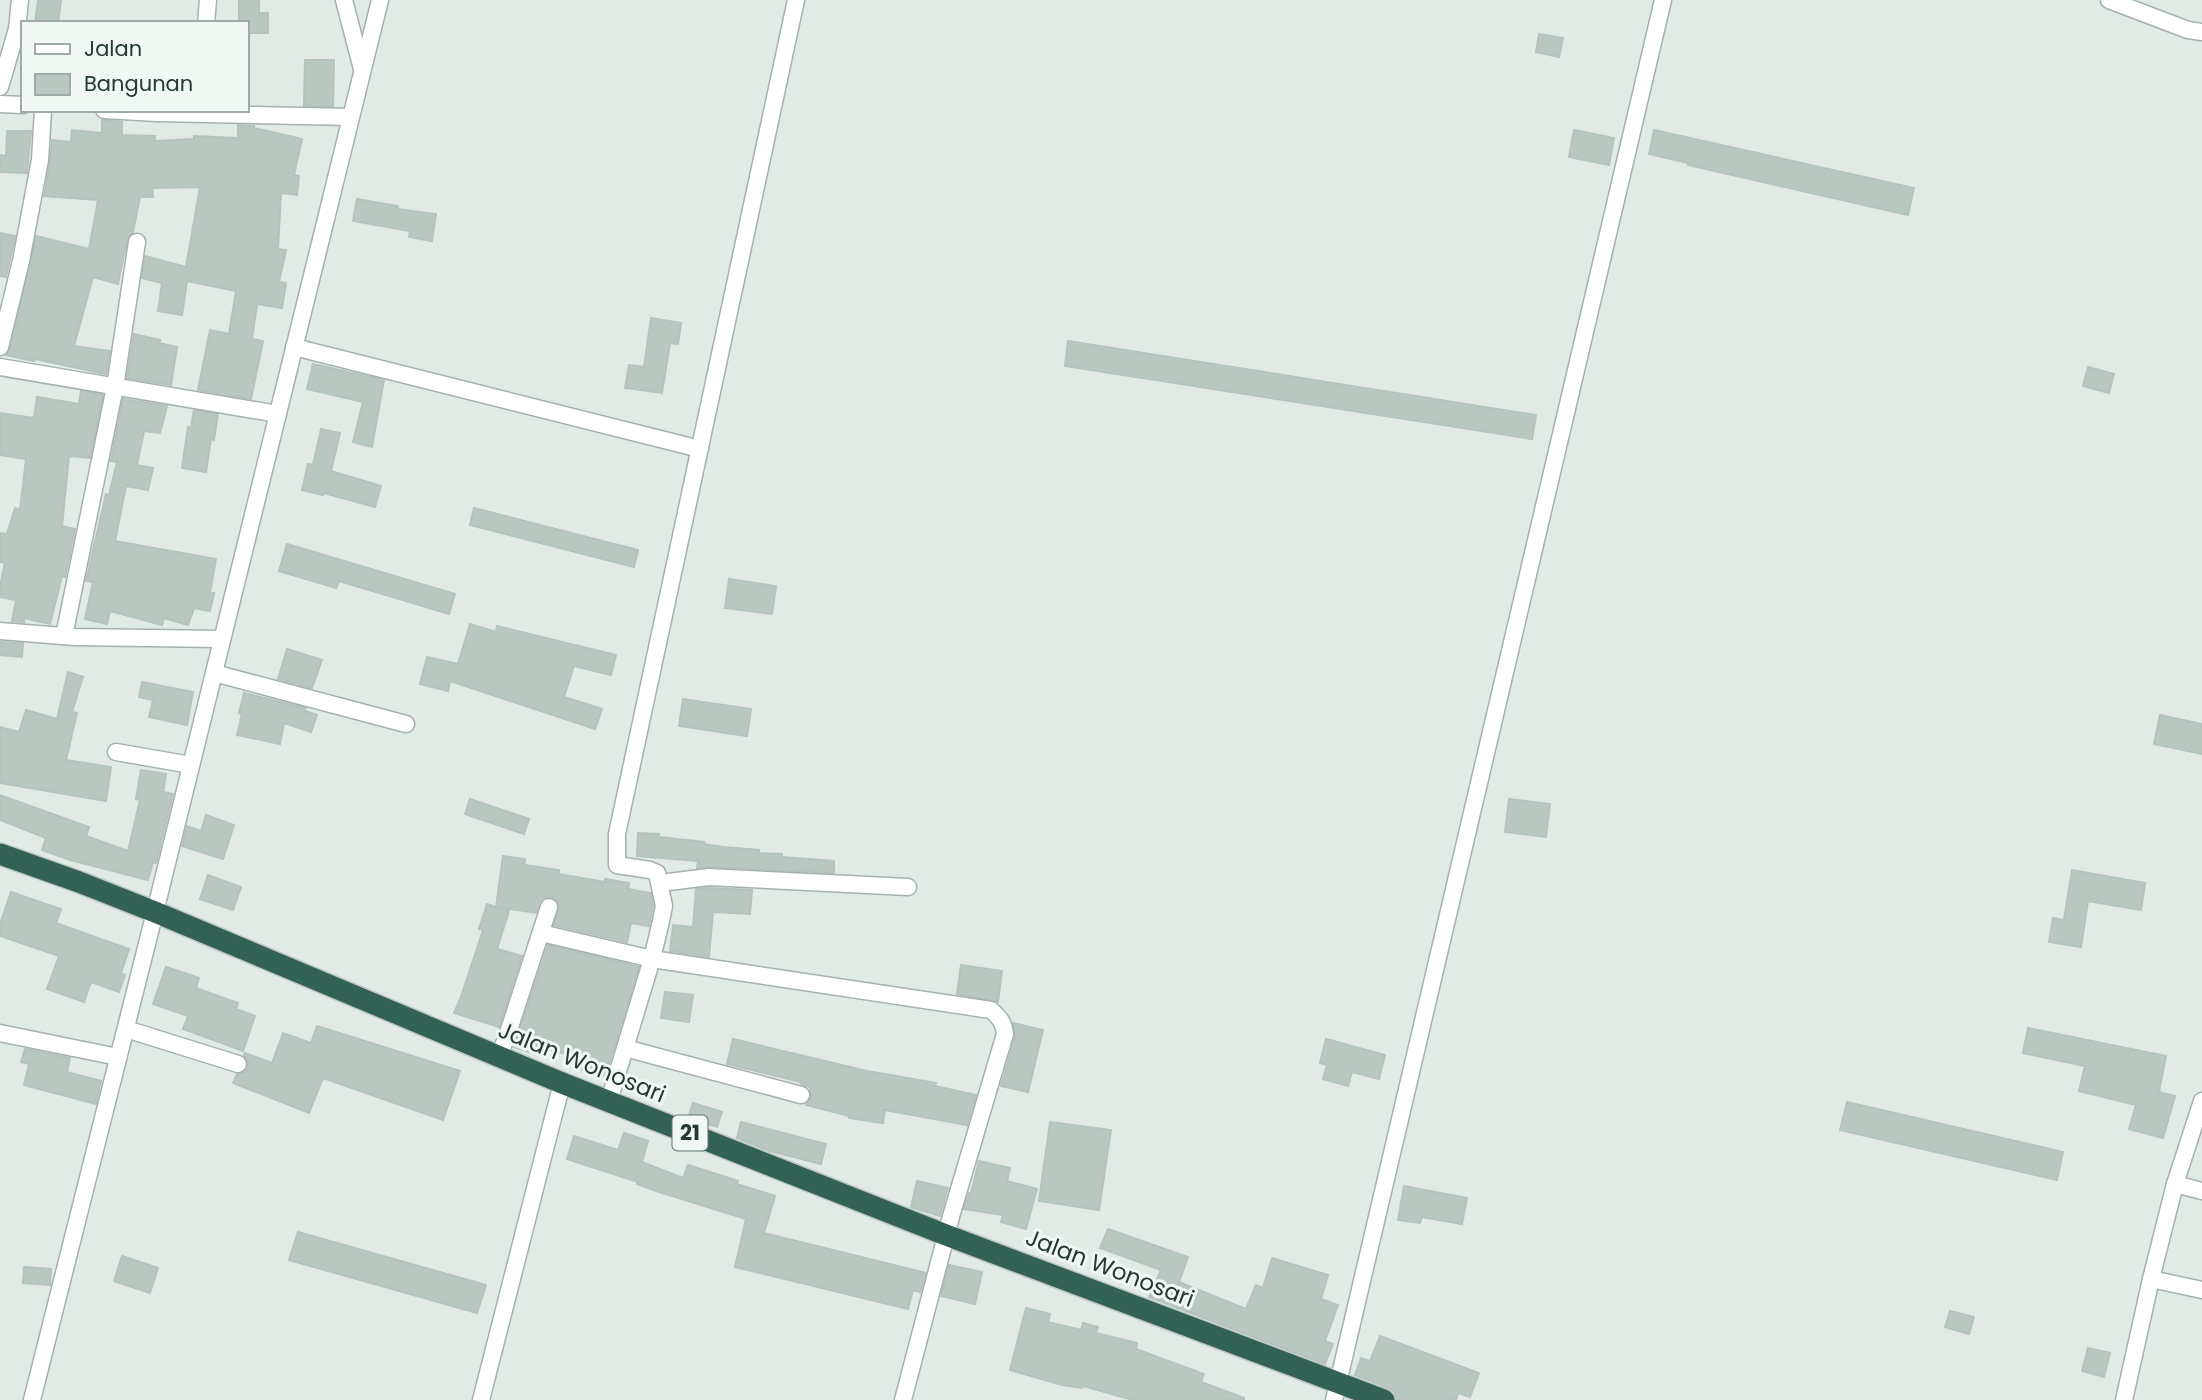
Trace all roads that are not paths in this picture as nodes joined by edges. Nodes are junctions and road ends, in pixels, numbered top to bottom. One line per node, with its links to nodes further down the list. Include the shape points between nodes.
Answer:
1 (20, 0): 10 (street)
2 (208, 0): 8 (street)
3 (344, 0): 11 (street)
4 (380, 0): 11 (street)
5 (796, 0): 24 (street)
6 (1663, 0): 54 (street)
7 (2109, 0): 9 (street)
8 (206, 21)
9 (2202, 32)
10 (18, 38): 12 (street)
11 (362, 71): 17 (street)
12 (0, 86)
13 (0, 104): 14 (street)
14 (21, 105)
15 (43, 112): 19 (street, via 40,160)
16 (139, 112): 17 (street)
17 (351, 117): 20 (street)
18 (137, 242): 22 (street)
19 (0, 347)
20 (294, 347): 23 (street); 24 (street)
21 (0, 367): 22 (street)
22 (115, 387): 23 (street); 26 (street)
23 (278, 414): 27 (street)
24 (699, 449): 33 (street, via 617,834 617,865 650,870 657,873)
25 (0, 631): 26 (street)
26 (64, 636): 27 (street)
27 (222, 639): 28 (street)
28 (214, 673): 29 (street); 31 (street)
29 (406, 724)
30 (116, 752): 31 (street)
31 (191, 765): 36 (street)
32 (0, 854): 36 (highway, Jalan Wonosari / 21)
33 (660, 883): 34 (street, via 709,877); 38 (street, via 664,906)
34 (908, 887)
35 (550, 907): 37 (street)
36 (155, 912): 39 (street); 43 (highway, Jalan Wonosari / 21)
37 (541, 933): 38 (street); 43 (street)
38 (652, 959): 41 (street); 51 (street, via 991,1010 1000,1018 1004,1034)
39 (126, 1028): 42 (street); 44 (street)
40 (0, 1033): 42 (street)
41 (625, 1048): 46 (street); 47 (street)
42 (118, 1057): 55 (street)
43 (498, 1057): 45 (highway, Jalan Wonosari / 21)
44 (238, 1064)
45 (562, 1083): 47 (highway, Jalan Wonosari / 21); 56 (street)
46 (801, 1095)
47 (609, 1101): 51 (highway, Jalan Wonosari / 21)
48 (2202, 1101): 49 (street)
49 (2175, 1184): 50 (street); 52 (street)
50 (2202, 1191)
51 (946, 1235): 54 (highway, Jalan Wonosari / 21); 57 (street)
52 (2151, 1279): 53 (street); 59 (street)
53 (2202, 1290)
54 (1336, 1391): 58 (highway, Jalan Wonosari / 21)
55 (32, 1400)
56 (481, 1400)
57 (903, 1400)
58 (1384, 1400)
59 (2124, 1400)

